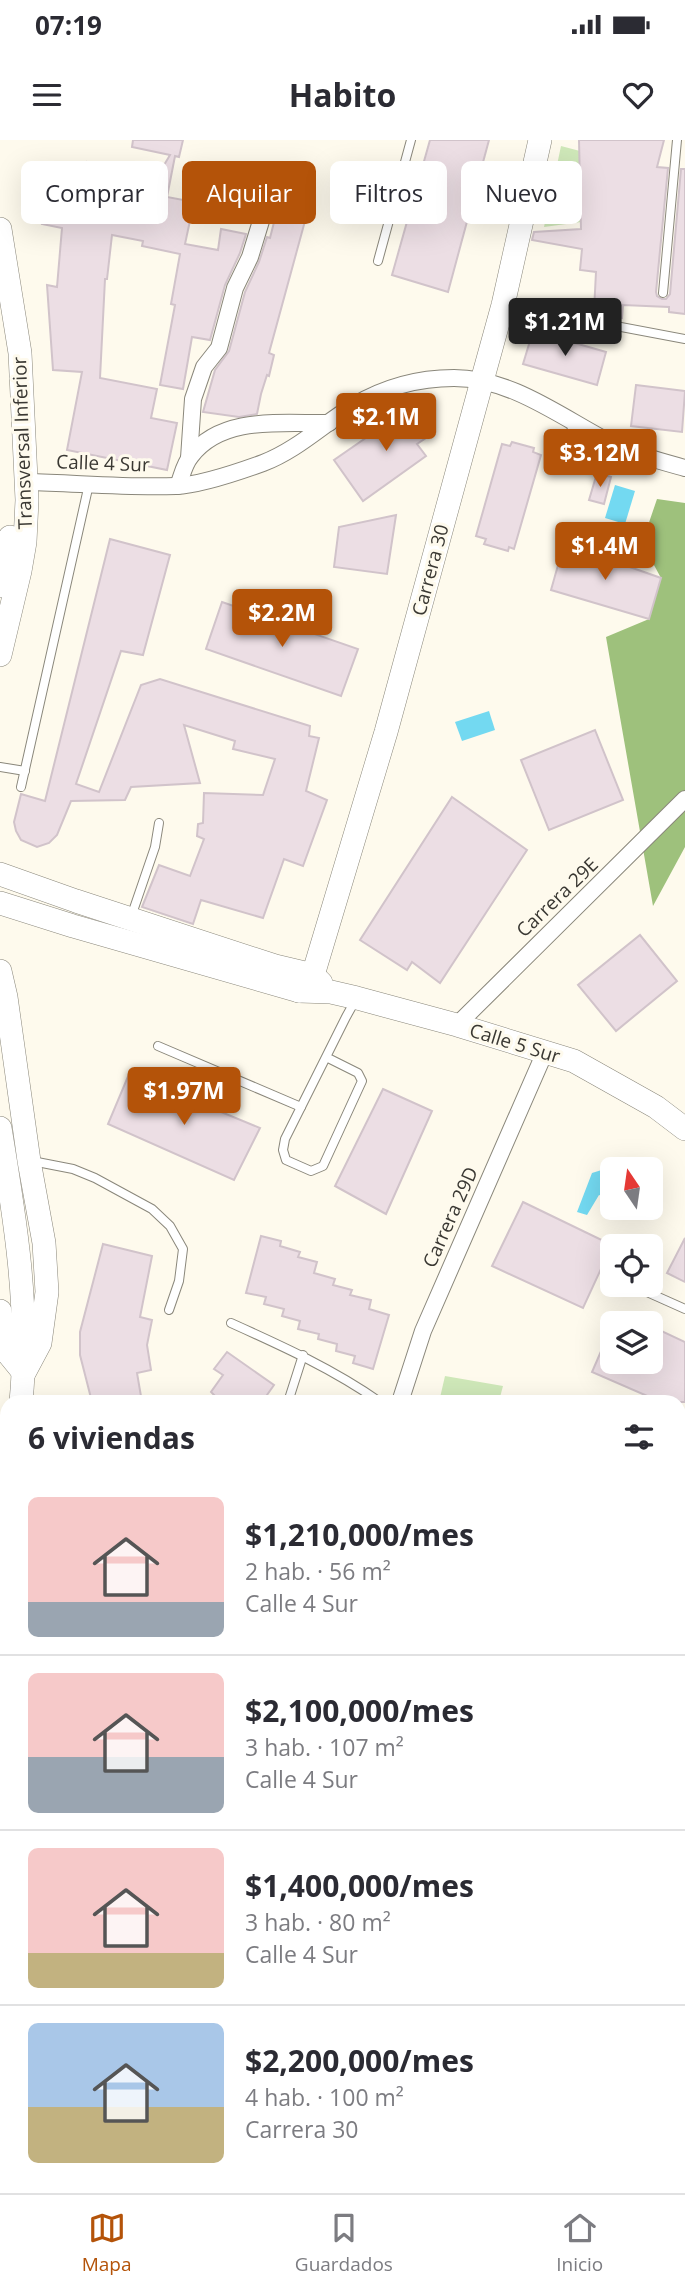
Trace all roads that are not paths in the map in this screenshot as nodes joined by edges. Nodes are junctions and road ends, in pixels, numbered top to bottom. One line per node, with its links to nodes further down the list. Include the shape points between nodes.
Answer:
1 (411, 140): 6 (lane)
2 (540, 140): 8 (street, Carrera 30)
3 (677, 140): 7 (lane)
4 (260, 224): 15 (street, via 235,288 219,348 204,368 193,399)
5 (0, 229): 14 (street, Transversal Inferior, via 20,353)
6 (378, 261)
7 (663, 293)
8 (502, 305): 9 (lane); 10 (street, Carrera 30)
9 (685, 339)
10 (482, 381): 11 (street, Calle 4 Sur); 12 (street, Calle 4 Sur, via 428,379 401,384 351,407); 31 (street, Carrera 30, via 386,732)
11 (573, 422): 13 (lane); 16 (street, Calle 4 Sur, via 612,444)
12 (329, 423): 15 (street, via 231,428 204,442); 19 (street, Calle 4 Sur, via 266,461)
13 (569, 443)
14 (25, 448): 17 (street, Transversal Inferior); 20 (street)
15 (189, 458): 19 (street)
16 (685, 468)
17 (27, 482): 18 (street, Calle 4 Sur); 21 (street, Transversal Inferior, via 25,542)
18 (89, 484): 19 (street, Calle 4 Sur); 23 (lane)
19 (178, 486)
20 (0, 586)
21 (0, 655)
22 (0, 768): 23 (lane)
23 (25, 771): 24 (lane)
24 (21, 787)
25 (685, 799): 33 (street, Carrera 29E)
26 (159, 822): 29 (lane)
27 (0, 874): 29 (street)
28 (0, 903): 31 (street, Calle 5 Sur, via 85,930)
29 (130, 919): 31 (street, via 275,966)
30 (0, 971): 40 (street)
31 (306, 983): 32 (street, Calle 5 Sur)
32 (356, 998): 33 (street, Calle 5 Sur); 36 (lane)
33 (457, 1025): 35 (street, Calle 5 Sur)
34 (158, 1046): 37 (lane)
35 (545, 1052): 39 (street, Calle 5 Sur, via 574,1061 656,1107); 51 (street, Carrera 29D, via 423,1331)
36 (326, 1057): 37 (lane); 37 (lane, via 358,1073 362,1081 323,1166 311,1171 286,1160 283,1150)
37 (301, 1107)
38 (0, 1128): 47 (street, via 22,1286)
39 (685, 1129)
40 (29, 1161): 43 (lane, via 95,1178 152,1209 170,1226 183,1249); 47 (street, via 44,1243 47,1292 40,1343)
41 (658, 1297): 42 (lane)
42 (685, 1309)
43 (169, 1310)
44 (0, 1311): 47 (street, via 6,1351)
45 (231, 1323): 46 (lane)
46 (303, 1355): 49 (lane); 50 (lane)
47 (24, 1373): 48 (street)
48 (22, 1395)
49 (290, 1395)
50 (370, 1395)
51 (402, 1395)

